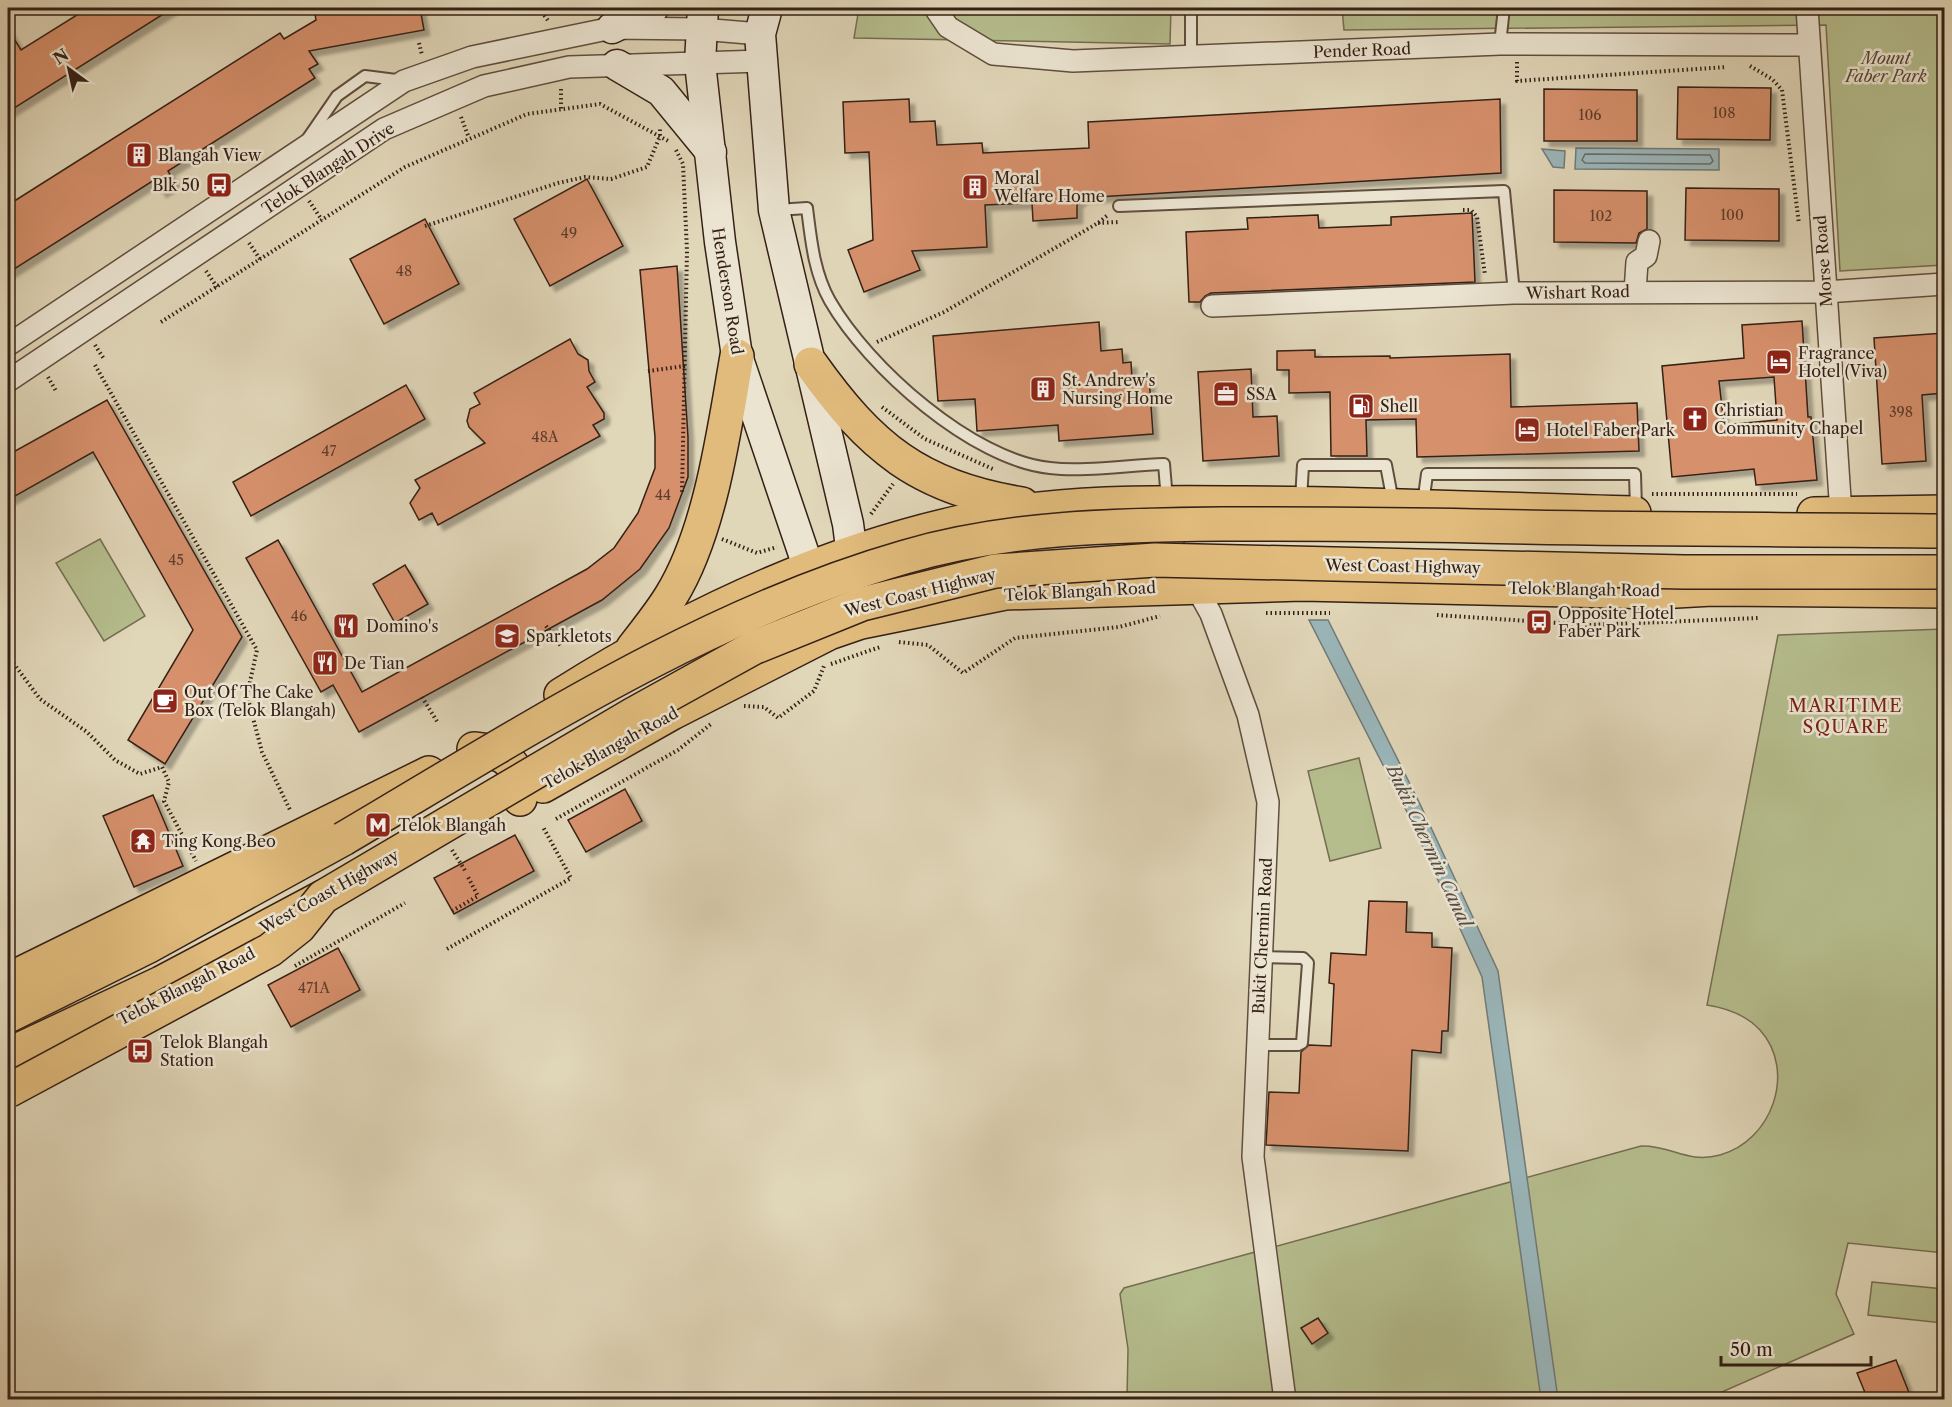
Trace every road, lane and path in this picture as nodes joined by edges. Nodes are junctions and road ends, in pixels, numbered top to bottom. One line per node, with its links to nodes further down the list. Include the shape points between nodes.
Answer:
1 (539, 8): 8 (path)
2 (653, 8): 9 (main road)
3 (935, 8): 13 (street, Pender Road, via 948,27 993,54 1073,61)
4 (1191, 8): 13 (lane)
5 (1504, 8): 11 (lane)
6 (1807, 8): 12 (street, Morse Road)
7 (702, 18): 9 (street, Telok Blangah Drive); 10 (street, Telok Blangah Drive); 14 (main road, Henderson Road)
8 (550, 22)
9 (612, 28): 35 (street, Telok Blangah Drive, via 472,57 404,81)
10 (763, 34): 14 (street, Telok Blangah Drive); 20 (main road)
11 (1509, 44): 12 (street, Pender Road); 13 (street, Pender Road); 25 (path, via 1517,81 1750,66 1772,79 1782,90)
12 (1807, 45): 30 (street, Morse Road)
13 (1191, 57)
14 (700, 63): 15 (street, Telok Blangah Drive); 18 (main road, Henderson Road)
15 (617, 65): 16 (main road); 41 (street, Telok Blangah Drive, via 569,67 484,86 384,129)
16 (661, 92): 17 (path); 18 (main road)
17 (660, 136): 24 (path, via 646,166 611,179 585,177 558,183); 33 (path, via 600,104 527,114 405,166); 39 (path, via 672,143 683,164 687,251)
18 (711, 152): 36 (main road, Henderson Road)
19 (1119, 206): 23 (path); 31 (lane, via 1504,191)
20 (774, 210): 34 (lane, via 807,208 815,264 829,300); 37 (main road)
21 (1452, 210): 27 (path, via 1471,210 1477,217)
22 (1121, 222): 23 (path)
23 (1098, 223): 34 (path, via 944,312 902,331 870,345 861,330)
24 (425, 226)
25 (1800, 233)
26 (1648, 248): 29 (street, via 1637,262)
27 (1485, 280)
28 (1944, 284): 30 (street, Wishart Road)
29 (1645, 292): 30 (street, Wishart Road); 31 (street, Wishart Road)
30 (1825, 292): 46 (street, Morse Road)
31 (1514, 293): 32 (street, Wishart Road)
32 (1212, 306)
33 (161, 322)
34 (852, 333): 43 (lane, via 922,404 971,440 1008,459 1050,468 1164,464)
35 (8, 345)
36 (737, 356): 50 (main road, Henderson Road); 62 (main road, via 700,530 672,595)
37 (811, 364): 44 (main road, via 876,442 907,465 959,492); 48 (main road)
38 (95, 365): 70 (path, via 257,650 247,695 262,752)
39 (685, 366): 40 (path); 42 (path)
40 (648, 371)
41 (8, 381)
42 (682, 502)
43 (1152, 502): 44 (main road); 46 (main road); 52 (street, Bukit Chermin Road, via 1155,514)
44 (1047, 508): 48 (main road, via 971,520)
45 (1944, 512): 46 (main road)
46 (1841, 514)
47 (1944, 531): 84 (main road, West Coast Highway, bridge, via 1681,531 1368,523 1138,525 989,537 907,556 804,590 681,646 147,948)
48 (852, 552): 50 (main road); 56 (main road)
49 (1944, 563): 53 (main road, via 1818,574)
50 (810, 568): 58 (main road, Henderson Road); 62 (main road)
51 (1944, 572): 77 (main road, West Coast Highway, bridge, via 1684,572 1155,560 995,571 862,604 753,648)
52 (1197, 586): 53 (main road, Telok Blangah Road, via 1435,585 1658,592); 56 (main road, Telok Blangah Road, via 1005,593); 81 (street, Bukit Chermin Road, via 1248,715 1268,802)
53 (1712, 589): 54 (main road, Telok Blangah Road)
54 (1944, 591)
55 (1167, 614): 59 (path, via 1119,627 1015,638 963,673 928,645)
56 (861, 622): 58 (main road, Telok Blangah Road)
57 (546, 626): 61 (path)
58 (830, 633): 69 (main road, Telok Blangah Road, via 672,712)
59 (895, 642)
60 (887, 644): 65 (path, via 823,666 814,691 778,718 764,707 745,706)
61 (561, 646)
62 (632, 650): 68 (main road)
63 (8, 656): 74 (path, via 39,699 87,732 115,760 140,774 162,766 169,782 164,801)
64 (422, 697): 67 (path)
65 (736, 710)
66 (718, 719): 71 (path, via 678,750)
67 (438, 723)
68 (474, 749): 69 (main road, via 494,750 510,761 520,778); 83 (main road)
69 (520, 799): 73 (main road, Telok Blangah Road)
70 (292, 816)
71 (556, 819)
72 (543, 827): 80 (path, via 571,878)
73 (447, 841): 75 (path); 87 (main road, Telok Blangah Road, via 255,952)
74 (200, 869)
75 (466, 872)
76 (468, 877): 79 (path, via 478,896)
77 (323, 897): 86 (main road, West Coast Highway, via 160,983); 88 (main road, bridge, via 299,927 270,950)
78 (405, 903): 82 (path)
79 (452, 910)
80 (447, 949)
81 (1260, 957): 85 (street, Bukit Chermin Road); 85 (lane, via 1303,958 1308,963 1302,1042)
82 (287, 970)
83 (8, 980)
84 (8, 1016)
85 (1258, 1045): 89 (street, Bukit Chermin Road, via 1253,1158)
86 (8, 1055)
87 (8, 1073)
88 (8, 1091)
89 (1285, 1400)

